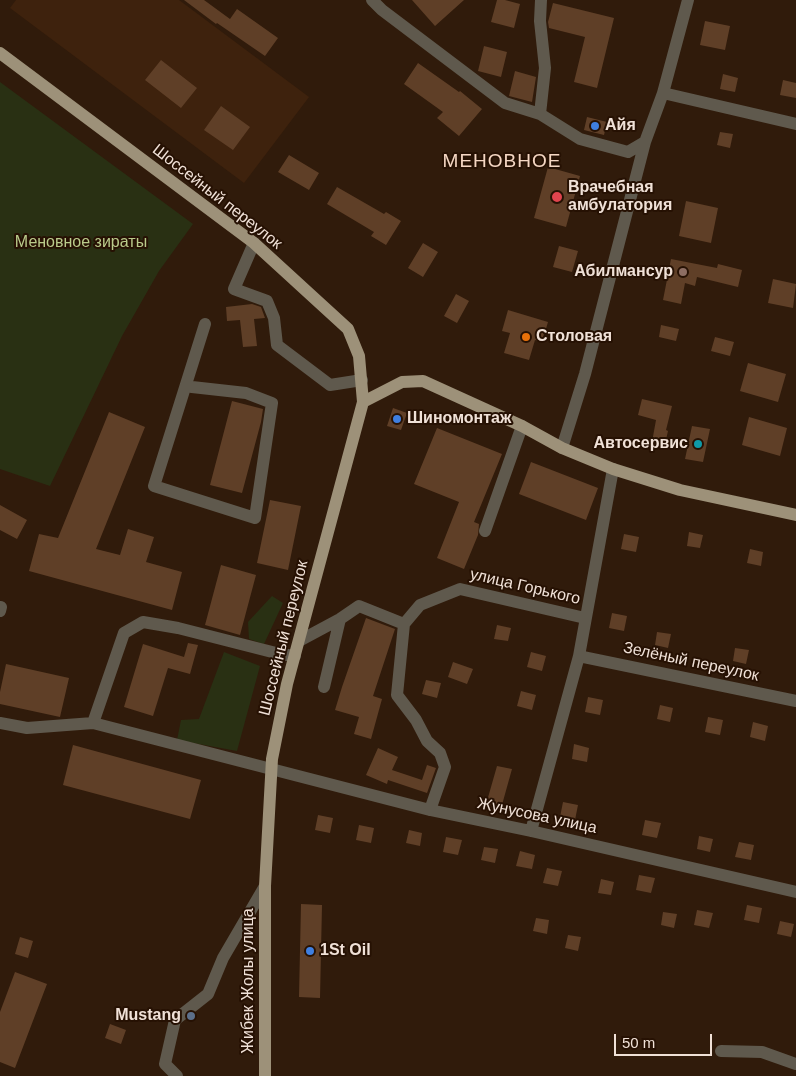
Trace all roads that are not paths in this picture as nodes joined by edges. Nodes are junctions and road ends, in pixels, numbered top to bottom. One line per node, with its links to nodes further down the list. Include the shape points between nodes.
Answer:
1 (372, 0): 6 (street, via 505,103)
2 (541, 0): 6 (street, via 545,68)
3 (688, 0): 5 (street)
4 (0, 53): 9 (main road, Шоссейный переулок)
5 (663, 93): 7 (street); 8 (street)
6 (540, 114): 8 (street, via 580,139 628,152)
7 (796, 124)
8 (645, 142): 15 (street, via 585,374)
9 (254, 243): 11 (main road, Шоссейный переулок, via 348,329 359,356); 11 (street, via 234,289 267,301 274,318 277,345 330,385)
10 (205, 324): 12 (street)
11 (362, 380): 13 (main road, Шоссейный переулок)
12 (186, 385): 12 (street, via 154,486 255,518 272,403 246,393)
13 (363, 402): 14 (main road, via 402,382 423,381); 22 (main road, Шоссейный переулок)
14 (522, 426): 15 (main road); 18 (street)
15 (562, 448): 16 (main road)
16 (613, 469): 17 (main road, via 680,490); 19 (street, улица Горького)
17 (796, 515)
18 (485, 531)
19 (585, 618): 21 (street, улица Горького, via 460,589 420,605); 24 (street, улица Горького)
20 (340, 619): 21 (street, via 360,606); 22 (street); 25 (street)
21 (404, 624): 30 (street, via 397,695 427,741 440,753 445,767)
22 (299, 641): 23 (main road, Шоссейный переулок)
23 (294, 656): 27 (street, via 143,622 124,632); 29 (main road, Шоссейный переулок)
24 (579, 656): 26 (street, Зелёный переулок); 31 (street, улица Горького)
25 (324, 687)
26 (796, 701)
27 (93, 722): 28 (street, via 27,728); 29 (street, Жунусова улица)
28 (0, 723)
29 (272, 770): 30 (street, Жунусова улица); 32 (main road, Шоссейный переулок)
30 (430, 810): 31 (street, Жунусова улица)
31 (531, 831): 33 (street, Жунусова улица)
32 (265, 886): 36 (street, via 223,958 208,994 175,1020 165,1064); 37 (main road, Жибек Жолы улица)
33 (796, 892)
34 (721, 1050): 35 (street, via 762,1052)
35 (796, 1064)
36 (176, 1076)
37 (265, 1076)

